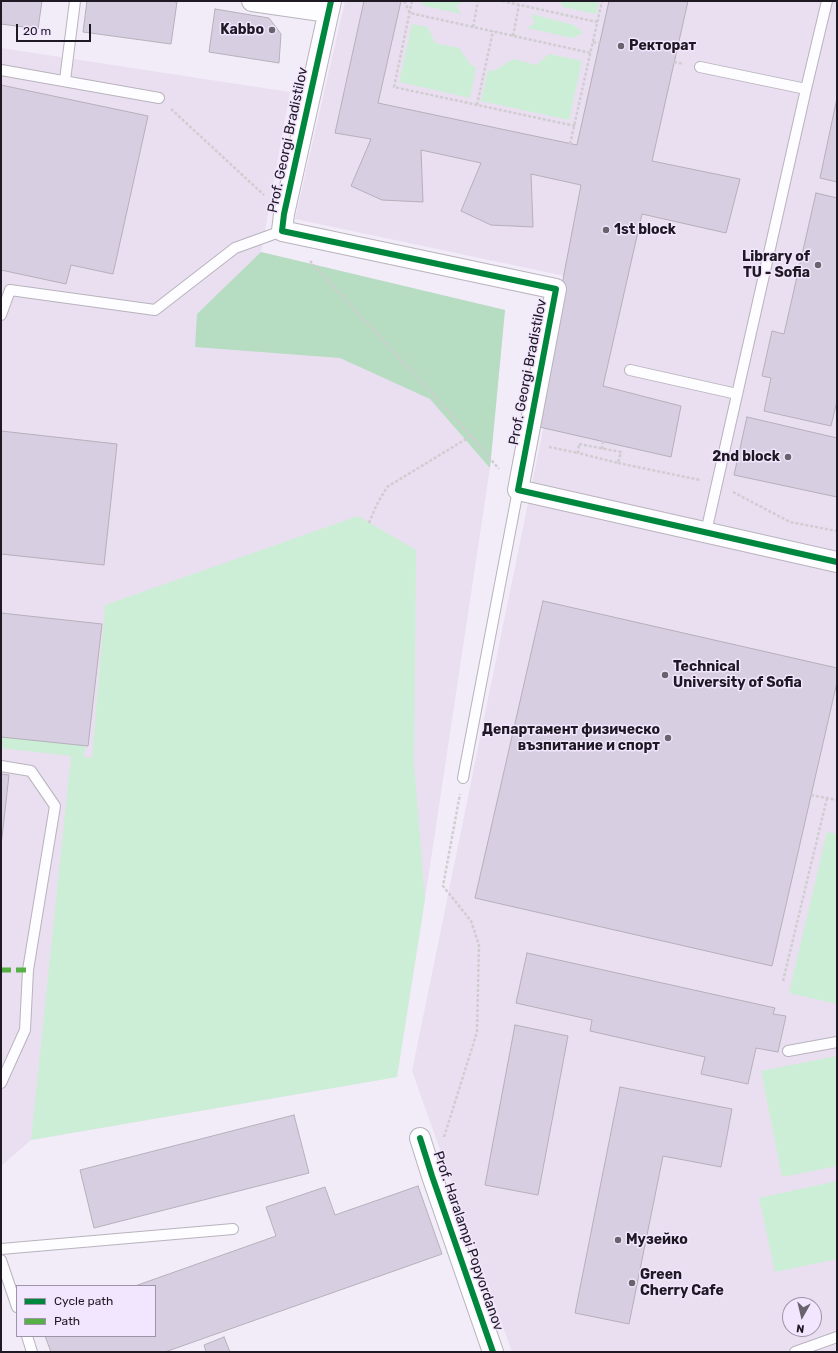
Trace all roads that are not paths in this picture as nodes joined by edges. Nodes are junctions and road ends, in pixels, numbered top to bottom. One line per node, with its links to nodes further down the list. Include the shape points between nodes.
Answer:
1 (75, 1): 7 (lane)
2 (252, 1): 4 (street, Prof. Georgi Bradistilov)
3 (827, 1): 8 (lane)
4 (330, 7): 10 (street, Prof. Georgi Bradistilov)
5 (700, 67): 8 (lane)
6 (1, 70): 7 (lane)
7 (65, 80): 9 (lane)
8 (806, 89): 13 (lane)
9 (159, 98)
10 (283, 223): 11 (lane, via 235,248 155,310 10,290); 14 (street, Prof. Georgi Bradistilov, via 556,289)
11 (1, 315)
12 (630, 370): 13 (lane)
13 (737, 394): 15 (lane)
14 (518, 490): 15 (street); 18 (lane)
15 (706, 532): 16 (street)
16 (837, 562)
17 (1, 766): 21 (lane, via 31,771 55,806 28,970 25,1030)
18 (463, 778)
19 (837, 1042): 20 (lane)
20 (788, 1051)
21 (1, 1083)
22 (420, 1138): 30 (street, Prof. Haralampi Popyordanov)
23 (233, 1229): 24 (lane)
24 (1, 1249)
25 (1, 1260): 26 (lane)
26 (16, 1304)
27 (27, 1337): 29 (lane)
28 (837, 1337): 31 (lane)
29 (32, 1352)
30 (493, 1352)
31 (795, 1352)

